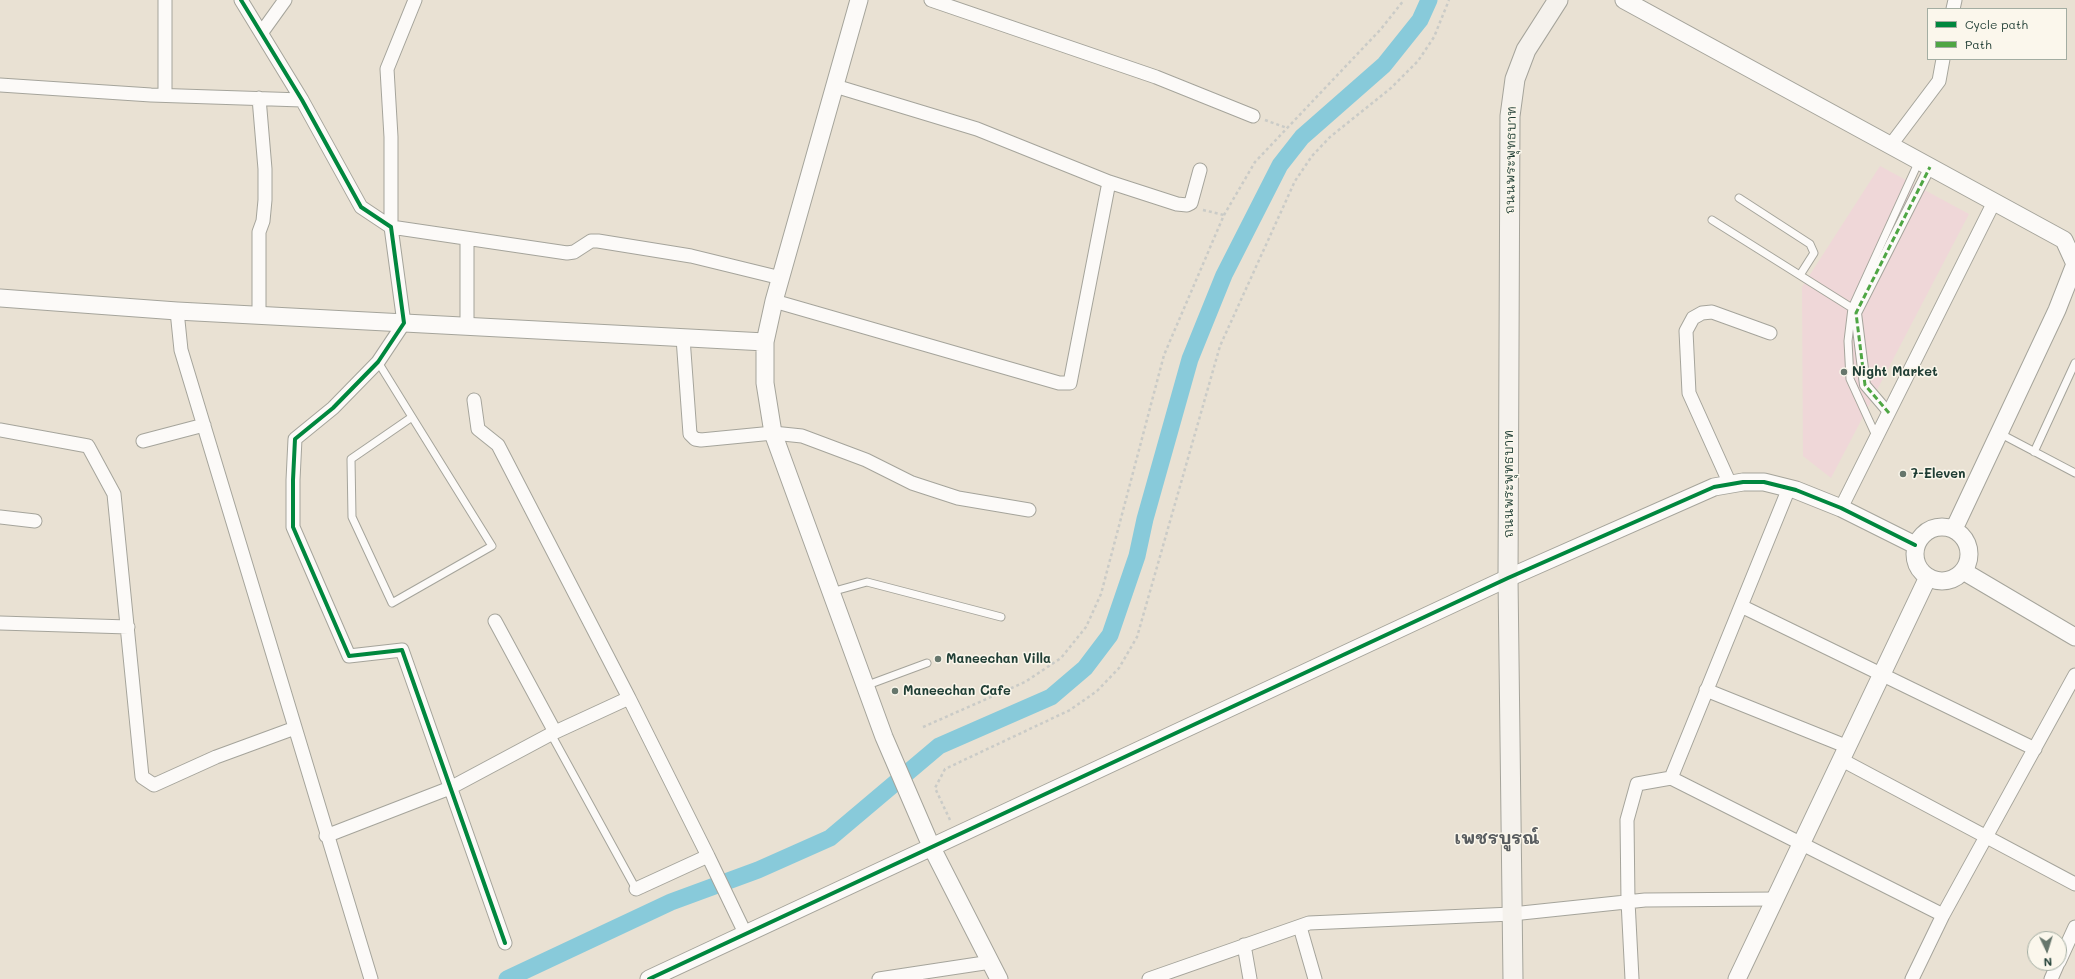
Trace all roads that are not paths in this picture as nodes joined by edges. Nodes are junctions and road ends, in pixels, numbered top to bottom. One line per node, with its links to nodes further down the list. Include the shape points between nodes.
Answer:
1 (165, 0): 13 (street)
2 (241, 0): 9 (street)
3 (285, 0): 9 (street)
4 (415, 0): 24 (street, via 387,69 391,137)
5 (860, 0): 12 (street)
6 (931, 0): 16 (street, via 1156,77)
7 (1558, 0): 61 (main road, ถนนพระพุทธบาท, via 1526,50 1515,79 1510,116)
8 (1624, 0): 17 (street)
9 (262, 32): 15 (street)
10 (1943, 60): 17 (street, via 1939,81)
11 (0, 85): 13 (street)
12 (835, 86): 20 (street, via 977,129); 27 (street)
13 (164, 95): 14 (street)
14 (259, 98): 15 (street); 32 (street, via 265,169 263,221 258,232)
15 (302, 100): 24 (street, via 361,207)
16 (1253, 116)
17 (1890, 146): 18 (street)
18 (1925, 164): 22 (street); 30 (lane); 41 (street, via 1856,313 1865,385)
19 (1200, 170): 20 (street, via 1191,202 1187,205)
20 (1109, 182): 29 (street, via 1070,383 1059,383)
21 (1739, 198): 26 (lane, via 1810,244 1814,252)
22 (1994, 202): 41 (street); 46 (street, via 2064,240 2075,264 2057,310)
23 (1712, 220): 26 (lane)
24 (391, 227): 25 (street); 33 (street)
25 (467, 239): 27 (street, via 568,253 591,241 598,241 691,256); 34 (street)
26 (1800, 275): 30 (lane)
27 (780, 278): 29 (street)
28 (0, 298): 31 (street)
29 (774, 301): 37 (street)
30 (1852, 308): 47 (lane, via 1848,340 1850,379)
31 (177, 311): 32 (street); 43 (street, via 181,350)
32 (259, 315): 33 (street)
33 (404, 323): 34 (street); 38 (street)
34 (467, 326): 36 (street)
35 (1770, 333): 51 (street, via 1712,312 1702,313 1693,318 1686,330 1689,393)
36 (682, 338): 37 (street); 45 (street, via 690,434 701,440)
37 (765, 342): 45 (street, via 766,383)
38 (378, 362): 42 (lane); 80 (street, via 333,408 295,439 292,527 349,656 402,650)
39 (2075, 363): 49 (lane)
40 (474, 400): 74 (street, via 478,429 498,445)
41 (1889, 413): 47 (street)
42 (412, 418): 42 (lane, via 492,546 392,603 352,517 351,458)
43 (204, 425): 48 (street); 75 (street)
44 (0, 430): 67 (street, via 88,446 114,494)
45 (773, 433): 54 (street, via 802,436 825,444 866,460 912,483 958,498); 62 (street)
46 (1999, 433): 49 (lane); 57 (street)
47 (1877, 438): 53 (street)
48 (143, 441)
49 (2034, 452): 50 (lane)
50 (2075, 473)
51 (1730, 484): 52 (street, via 1764,482); 61 (street, via 1714,487)
52 (1789, 488): 53 (street); 63 (street)
53 (1841, 508): 58 (street)
54 (1029, 510)
55 (0, 518): 56 (street)
56 (35, 521)
57 (1954, 529): 58 (street, via 1938,526 1929,529); 59 (street, via 1961,534 1969,549 1969,559)
58 (1915, 545): 60 (street, via 1915,560 1920,571)
59 (1963, 571): 60 (street, via 1955,578 1942,581); 68 (street)
60 (1928, 577): 70 (street)
61 (1508, 578): 84 (street); 90 (main road, ถนนพระพุทธบาท)
62 (830, 593): 64 (lane, via 867,582); 72 (street)
63 (1741, 606): 70 (street); 73 (street)
64 (1001, 617)
65 (495, 621): 76 (street)
66 (0, 623): 67 (street)
67 (128, 627): 75 (street, via 142,777 154,785 216,757)
68 (2075, 637)
69 (927, 663): 72 (lane)
70 (1881, 674): 77 (street); 78 (street)
71 (2075, 675): 77 (street)
72 (865, 686): 84 (street)
73 (1706, 690): 78 (street); 79 (street)
74 (629, 698): 76 (street); 85 (street)
75 (295, 728): 81 (street)
76 (554, 733): 80 (street); 87 (lane)
77 (2035, 749): 82 (street)
78 (1845, 754): 82 (street); 83 (street)
79 (1671, 778): 83 (street); 89 (street, via 1637,784 1627,820)
80 (450, 788): 81 (street); 95 (street)
81 (326, 836): 99 (street)
82 (1986, 836): 86 (street); 91 (street)
83 (1802, 844): 88 (street); 91 (street)
84 (931, 846): 93 (street); 98 (street)
85 (710, 860): 87 (street); 93 (street)
86 (2075, 884)
87 (636, 889)
88 (1776, 899): 89 (street); 108 (street)
89 (1628, 902): 90 (street); 107 (street)
90 (1512, 914): 92 (street, via 1309,923); 106 (main road, ถนนพระพุทธบาท)
91 (1943, 915): 109 (street)
92 (1300, 926): 97 (street); 105 (street)
93 (742, 927): 100 (street)
94 (2075, 927): 96 (street)
95 (505, 943)
96 (2067, 944)
97 (1244, 945): 103 (street); 104 (street)
98 (991, 962): 101 (street); 102 (street)
99 (371, 979)
100 (649, 979)
101 (879, 979)
102 (999, 979)
103 (1149, 979)
104 (1250, 979)
105 (1315, 979)
106 (1513, 979)
107 (1632, 979)
108 (1737, 979)
109 (1912, 979)

